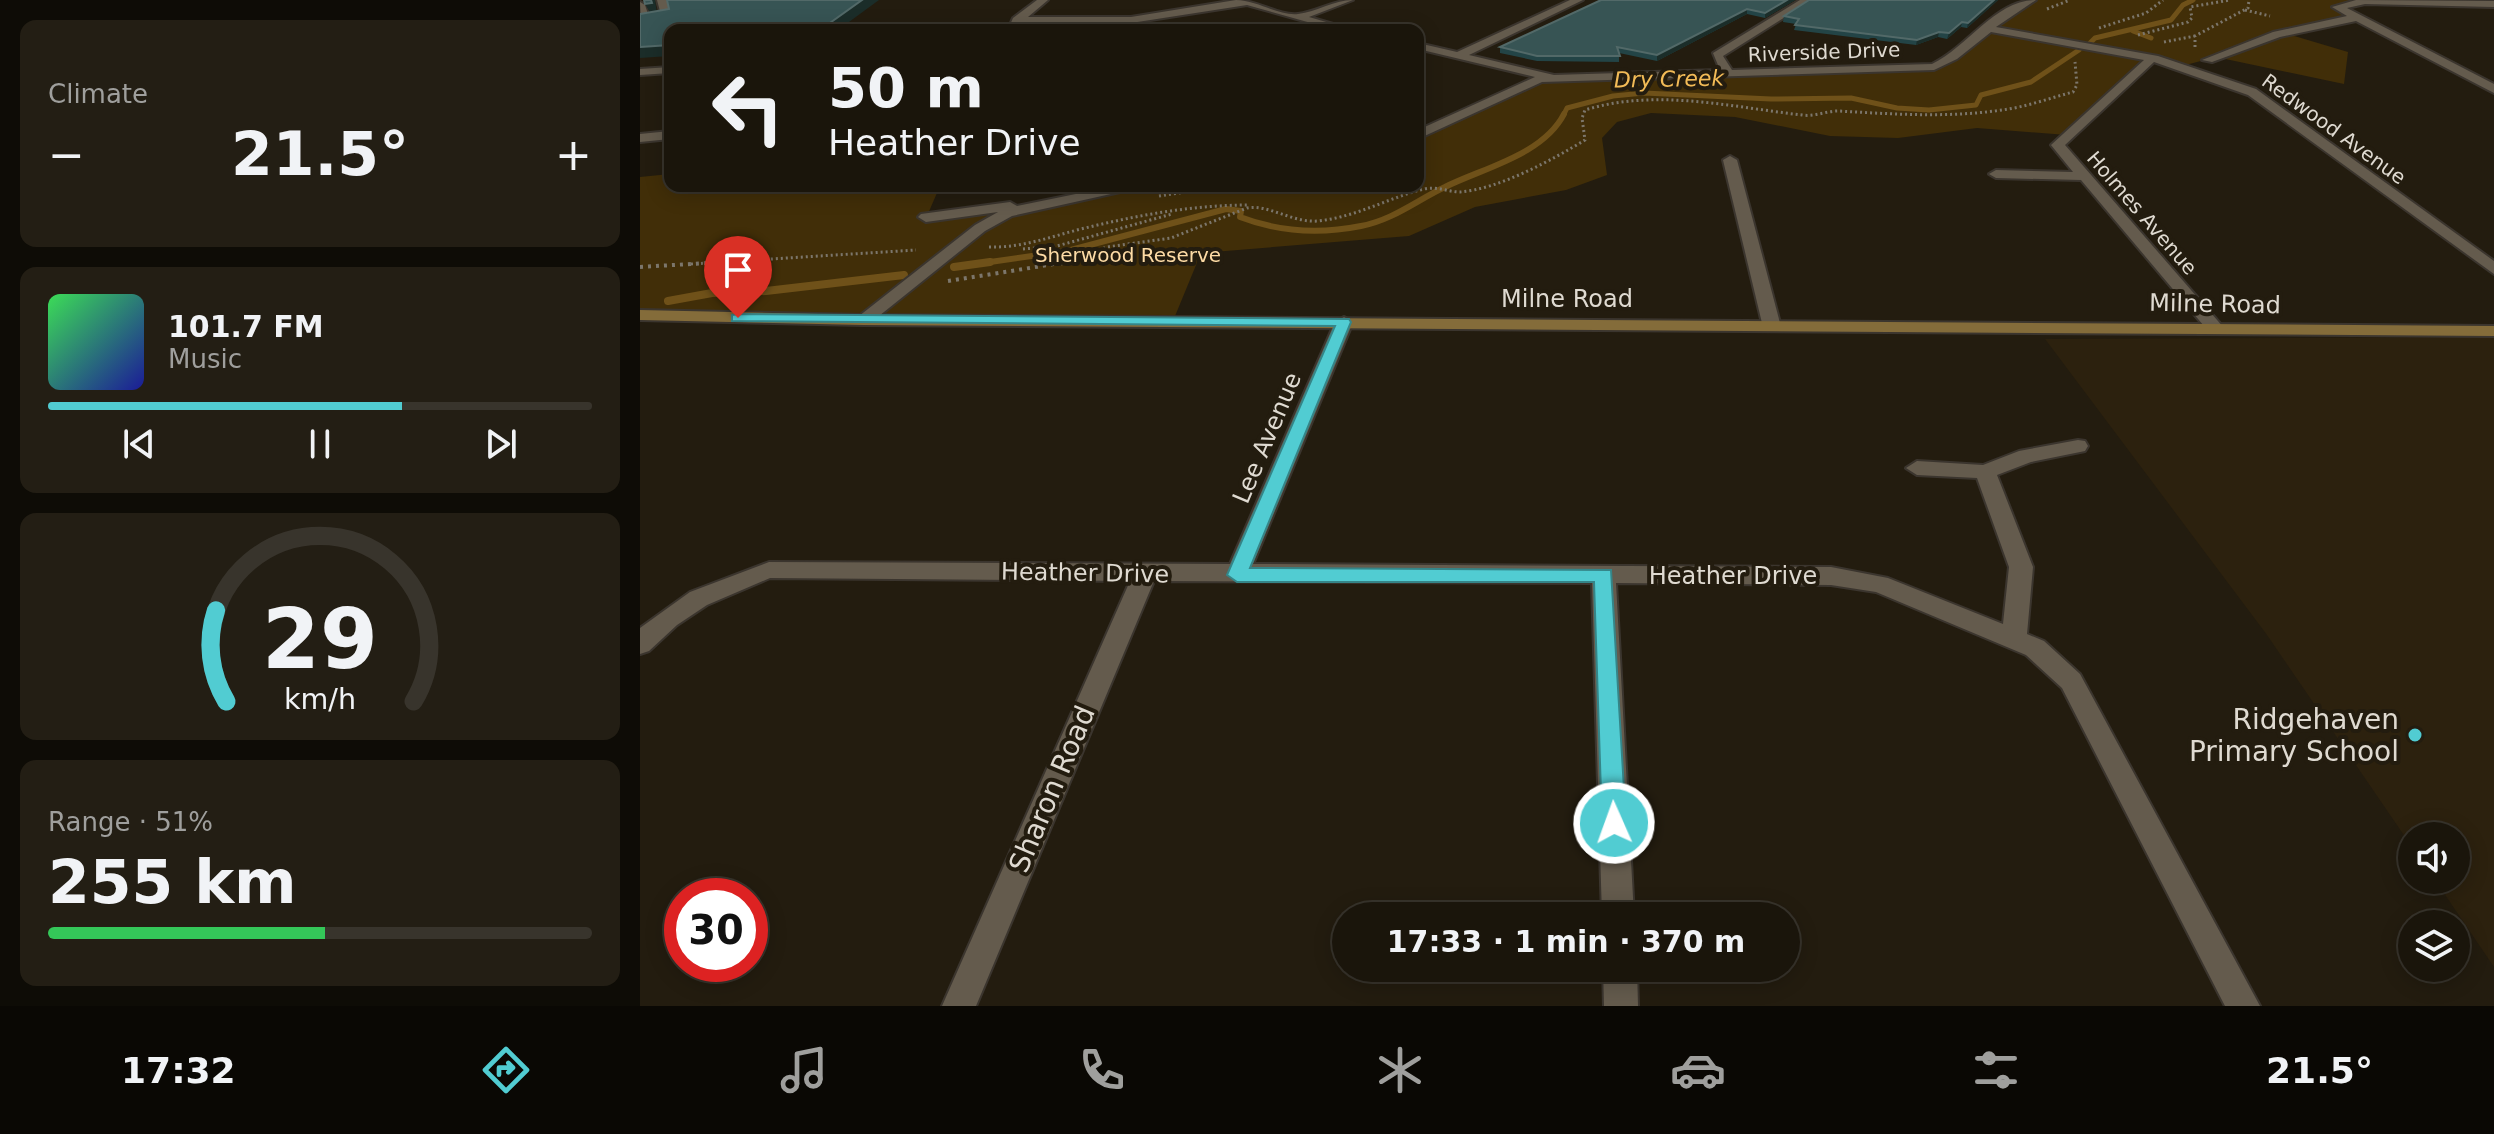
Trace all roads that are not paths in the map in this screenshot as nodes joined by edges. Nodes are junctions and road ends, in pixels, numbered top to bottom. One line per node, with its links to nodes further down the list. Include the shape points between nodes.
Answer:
1 (655, 0): 10 (street)
2 (662, 0): 10 (street, via 667,17 645,21)
3 (1043, 0): 14 (street)
4 (1348, 0): 13 (street)
5 (1578, 0): 19 (street)
6 (1807, 0): 24 (street, via 1717,55)
7 (2031, 0): 17 (street, Riverside Drive, via 2002,16)
8 (1243, 1): 13 (street); 14 (street, via 1187,15 1091,24)
9 (2350, 2): 11 (street); 12 (street, via 2337,7)
10 (640, 4)
11 (2494, 4)
12 (2359, 17): 21 (street, via 2277,34); 26 (street)
13 (1297, 18): 16 (street)
14 (1017, 20): 15 (street)
15 (1013, 24)
16 (1323, 24)
17 (1992, 29): 20 (street, Redwood Avenue); 24 (street, Riverside Drive, via 1934,67)
18 (1424, 47): 19 (street)
19 (1459, 55): 25 (street)
20 (2150, 60): 32 (street, Holmes Avenue, via 2058,145); 36 (street, Redwood Avenue, via 2224,79 2252,92)
21 (2208, 60)
22 (664, 70): 23 (street)
23 (640, 72)
24 (1729, 75): 25 (street, Riverside Drive)
25 (1550, 78): 27 (street, Riverside Drive, via 1535,80)
26 (2494, 89)
27 (1424, 132)
28 (664, 136): 29 (street)
29 (640, 138)
30 (1730, 160): 40 (street)
31 (1996, 174): 32 (street)
32 (2083, 176): 41 (street, Holmes Avenue)
33 (1144, 192): 34 (street)
34 (1027, 207): 35 (street); 38 (street, via 980,228)
35 (926, 217)
36 (2494, 269)
37 (643, 317): 38 (main road, Milne Road)
38 (863, 320): 39 (main road, Milne Road)
39 (1344, 322): 40 (main road, Milne Road); 47 (street, Lee Avenue)
40 (1771, 323): 41 (main road, Milne Road)
41 (2215, 328): 42 (main road, Milne Road)
42 (2494, 331)
43 (2078, 446): 45 (street, via 2026,456)
44 (1917, 468): 45 (street)
45 (1985, 472): 49 (street, via 2021,567)
46 (1145, 573): 47 (street, Heather Drive); 50 (street, Heather Drive, via 769,570 719,586 661,621); 53 (street, Sharon Road)
47 (1237, 575): 48 (street, Heather Drive)
48 (1604, 575): 49 (street, Heather Drive, via 1831,576 1880,584); 51 (street)
49 (2014, 640): 55 (street, Heather Drive, via 2035,648 2071,681)
50 (640, 644)
51 (1617, 902)
52 (1620, 982): 54 (street)
53 (959, 1006)
54 (1621, 1006)
55 (2243, 1006)

